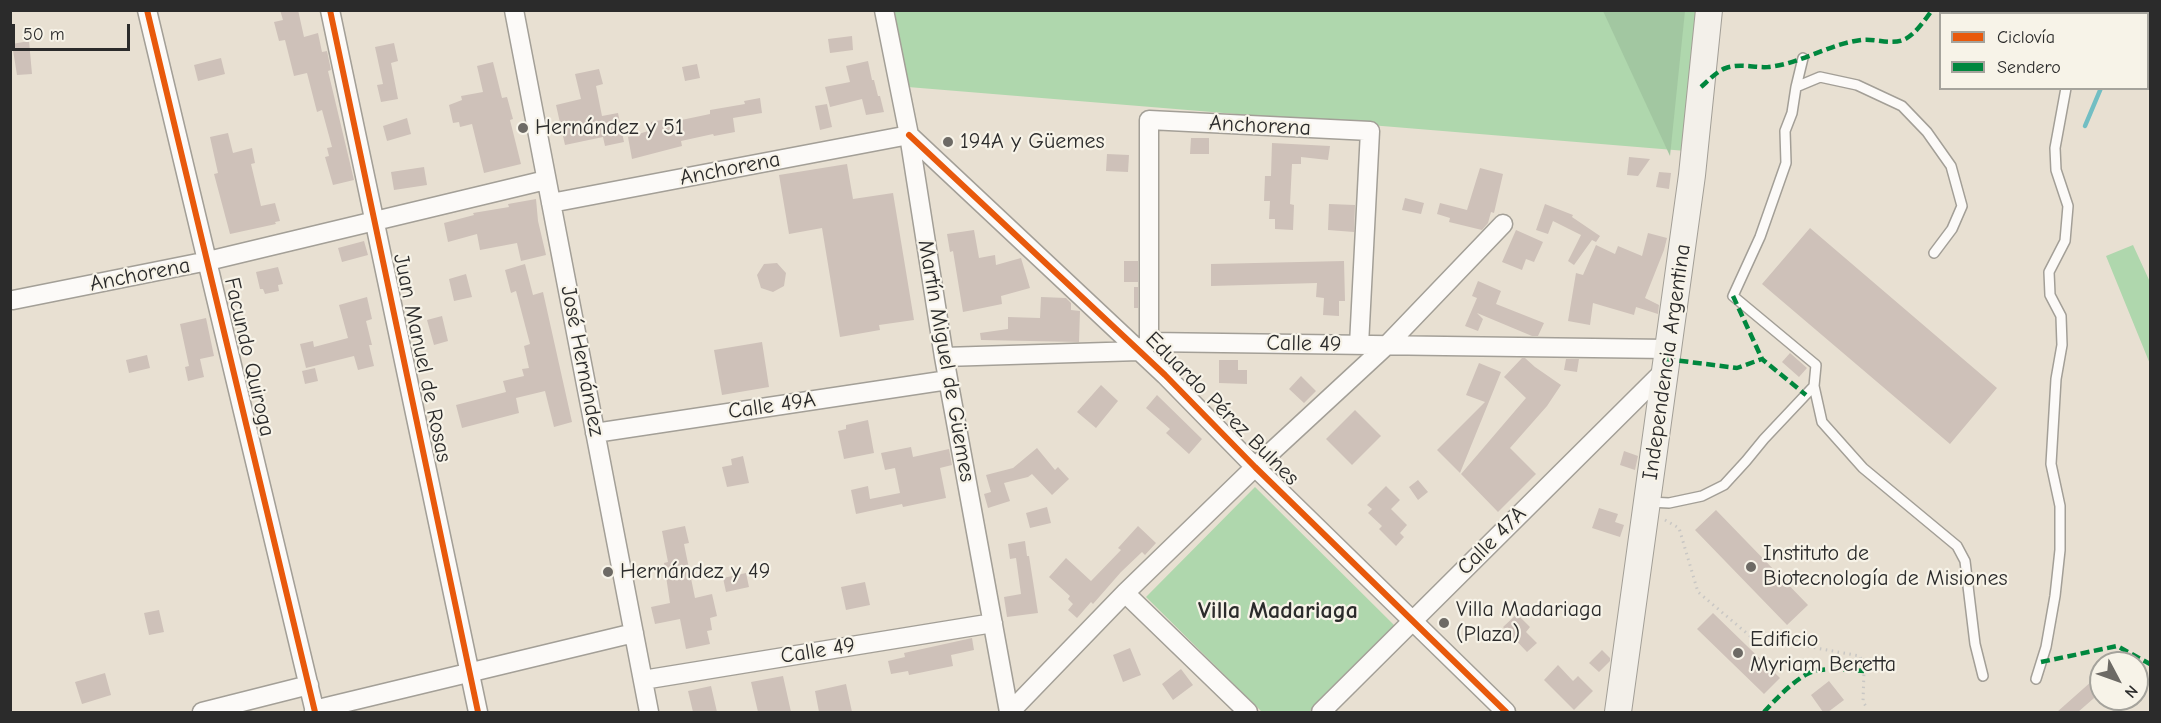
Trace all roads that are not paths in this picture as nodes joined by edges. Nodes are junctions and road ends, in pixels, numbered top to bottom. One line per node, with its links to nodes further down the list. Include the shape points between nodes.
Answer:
1 (147, 10): 15 (street, Facundo Quiroga)
2 (330, 10): 12 (street, Juan Manuel de Rosas)
3 (514, 10): 10 (street, José Hernández)
4 (884, 10): 9 (street, Martín Miguel de Güemes)
5 (1708, 10): 21 (main road, Independencia Argentina, via 1692,175)
6 (1803, 58): 7 (lane)
7 (1796, 87): 14 (lane, via 1820,77 1857,85 1902,106 1927,132 1951,166 1962,206); 23 (lane, via 1785,131 1786,163 1760,237 1733,296 1816,365)
8 (2066, 90): 33 (lane, via 2055,148 2056,170 2068,206 2065,241 2049,272 2050,295 2061,316 2062,345 2050,464 2060,506 2060,550 2048,637)
9 (909, 135): 11 (street, Anchorena); 19 (street, Eduardo Pérez Bulnes); 20 (street, Martín Miguel de Güemes)
10 (546, 180): 11 (street, José Hernández); 12 (street, Anchorena)
11 (551, 203): 24 (street, José Hernández)
12 (375, 222): 15 (street, Anchorena); 31 (street, Juan Manuel de Rosas)
13 (1503, 224): 18 (street)
14 (1934, 253)
15 (208, 261): 16 (street, Anchorena); 35 (street, Facundo Quiroga)
16 (13, 300)
17 (1359, 345): 18 (street, Calle 49); 19 (street, Calle 49); 19 (street, Anchorena, via 1370,131 1149,120)
18 (1387, 345): 21 (street, Calle 49); 25 (street)
19 (1144, 346): 20 (street, Calle 49); 25 (street, Eduardo Pérez Bulnes)
20 (944, 357): 22 (street, Martín Miguel de Güemes)
21 (1666, 359): 26 (main road, Independencia Argentina); 28 (street, Calle 47A)
22 (948, 380): 24 (street, Calle 49A); 29 (street, Martín Miguel de Güemes)
23 (1814, 386): 26 (lane, via 1724,484 1702,496); 32 (lane, via 1821,422 1863,468 1957,546 1965,561)
24 (595, 432): 30 (street, José Hernández)
25 (1255, 467): 27 (street); 28 (street, Eduardo Pérez Bulnes)
26 (1647, 509): 44 (main road, Independencia Argentina)
27 (1125, 592): 40 (street); 41 (street)
28 (1412, 621): 42 (street, Calle 47A); 43 (street, Eduardo Pérez Bulnes)
29 (993, 623): 34 (street, Calle 49); 40 (street, Martín Miguel de Güemes)
30 (634, 633): 31 (street); 34 (street, José Hernández)
31 (470, 673): 36 (street); 38 (street, Juan Manuel de Rosas)
32 (1983, 676)
33 (2036, 679)
34 (643, 680): 39 (street, José Hernández)
35 (309, 686): 36 (street, Facundo Quiroga); 37 (street)
36 (314, 711)
37 (202, 712)
38 (478, 712)
39 (649, 712)
40 (1009, 712)
41 (1248, 712)
42 (1321, 712)
43 (1506, 712)
44 (1618, 712)

